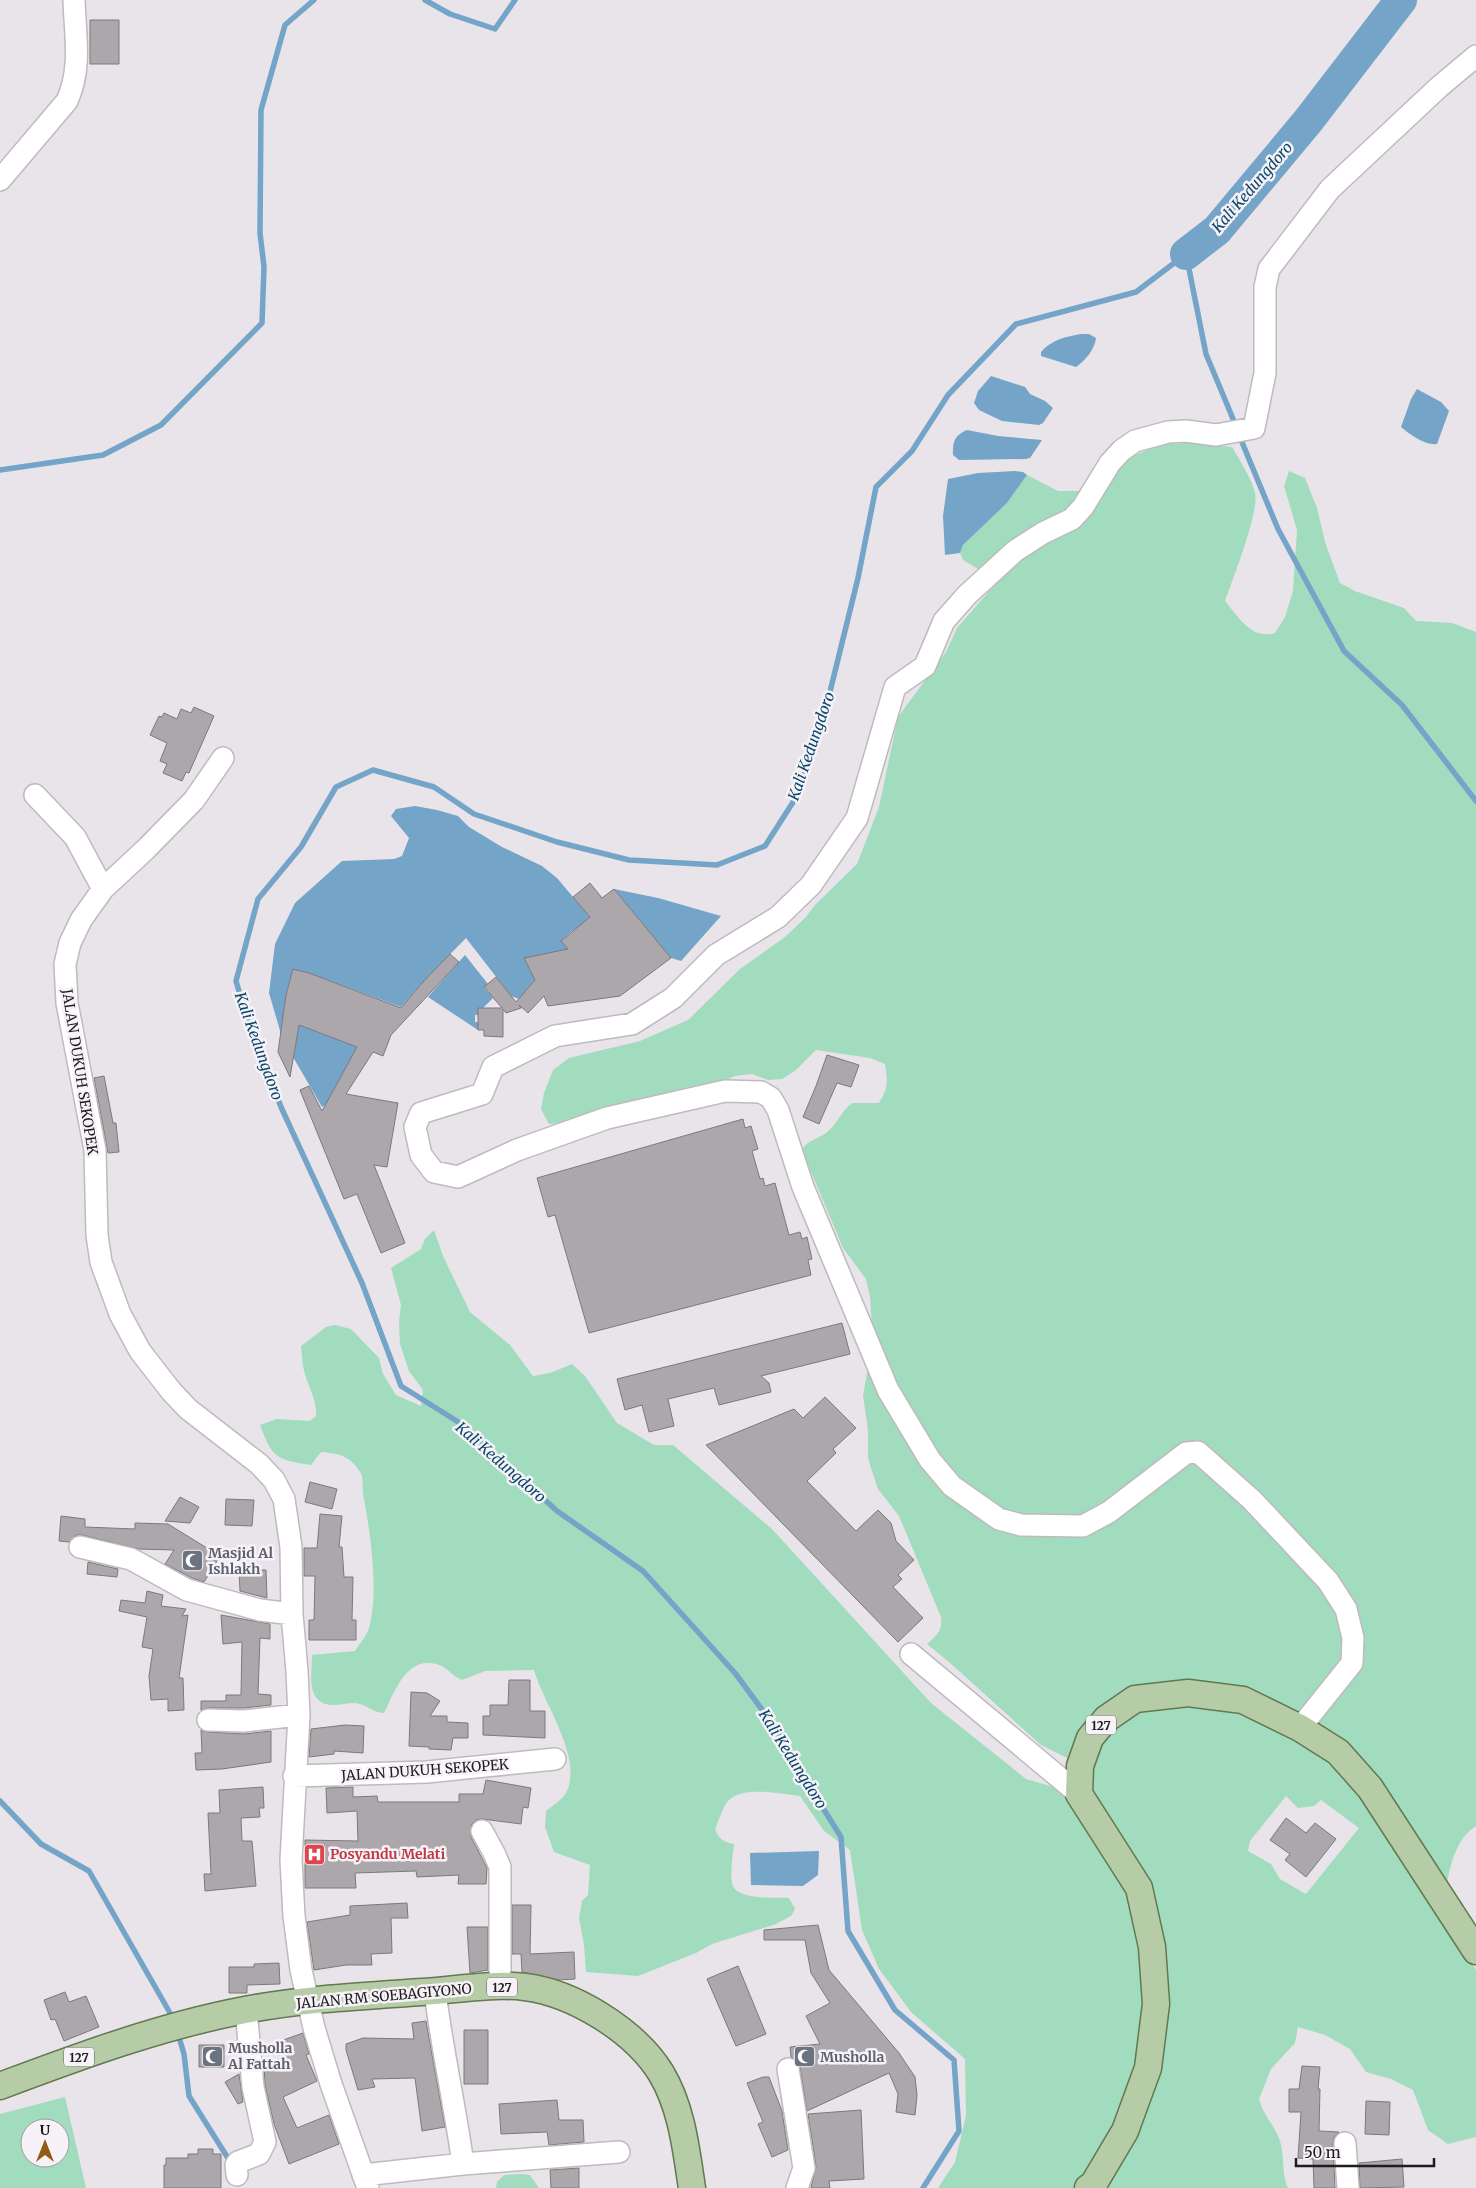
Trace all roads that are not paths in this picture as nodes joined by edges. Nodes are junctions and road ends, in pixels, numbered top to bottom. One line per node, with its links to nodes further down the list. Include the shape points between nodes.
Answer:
1 (74, 0): 3 (street, via 77,44 73,88 67,101)
2 (1476, 56): 12 (street, via 1330,188 1268,269 1265,373 1254,428 1216,435 1168,432 1135,441 1110,463 1072,519 1015,551 967,595 944,622 925,666 895,687 857,818 811,885 778,917 716,955 673,998 632,1024 555,1036 493,1067 482,1094 420,1113 415,1127 421,1155 434,1172 458,1177 517,1150 607,1118 725,1091 761,1092 772,1098 803,1187 888,1390 930,1460 952,1486 999,1519 1021,1525 1083,1526 1109,1512 1186,1453 1198,1452 1252,1500 1328,1581 1346,1609 1353,1638 1352,1663)
3 (0, 180)
4 (223, 758): 6 (street, JALAN DUKUH SEKOPEK, via 194,800)
5 (35, 795): 6 (street, via 75,838)
6 (103, 889): 8 (street, JALAN DUKUH SEKOPEK, via 81,920 65,964 70,1025 95,1150 96,1227 101,1262 120,1314 140,1351 166,1384 188,1409 259,1464 274,1480 284,1499 291,1547)
7 (80, 1547): 8 (street, via 131,1559 187,1590 260,1610)
8 (292, 1614): 10 (street, JALAN DUKUH SEKOPEK)
9 (912, 1654): 15 (street)
10 (299, 1715): 11 (street, via 244,1721); 14 (street, JALAN DUKUH SEKOPEK)
11 (208, 1720)
12 (1300, 1728): 15 (main road, 127, via 1243,1700 1188,1693 1135,1699 1106,1719 1090,1738 1080,1766); 17 (main road, 127, via 1338,1752 1370,1788)
13 (555, 1759): 14 (street, JALAN DUKUH SEKOPEK, via 427,1772)
14 (294, 1776): 20 (street, JALAN DUKUH SEKOPEK, via 291,1860 294,1916)
15 (1079, 1794): 31 (main road, via 1139,1888 1152,1947 1156,2004 1148,2068 1126,2131)
16 (482, 1831): 18 (street, via 500,1868)
17 (1476, 1951)
18 (500, 1987): 19 (main road, JALAN RM SOEBAGIYONO / 127); 29 (main road, JALAN RM SOEBAGIYONO / 127, via 554,1994 582,2006 621,2030 642,2049 661,2072 675,2100)
19 (435, 1992): 20 (main road, JALAN RM SOEBAGIYONO / 127); 26 (street)
20 (307, 2002): 21 (main road, JALAN RM SOEBAGIYONO / 127); 28 (street, JALAN DUKUH SEKOPEK, via 330,2084)
21 (246, 2010): 23 (main road, JALAN RM SOEBAGIYONO / 127, via 160,2031); 27 (street, via 253,2086 265,2142 259,2154 238,2162)
22 (788, 2069): 30 (street, via 804,2168)
23 (0, 2086)
24 (1346, 2143): 32 (street)
25 (619, 2152): 26 (street)
26 (463, 2164): 28 (street)
27 (237, 2175)
28 (366, 2182)
29 (692, 2188)
30 (797, 2188)
31 (1088, 2188)
32 (1348, 2188)

